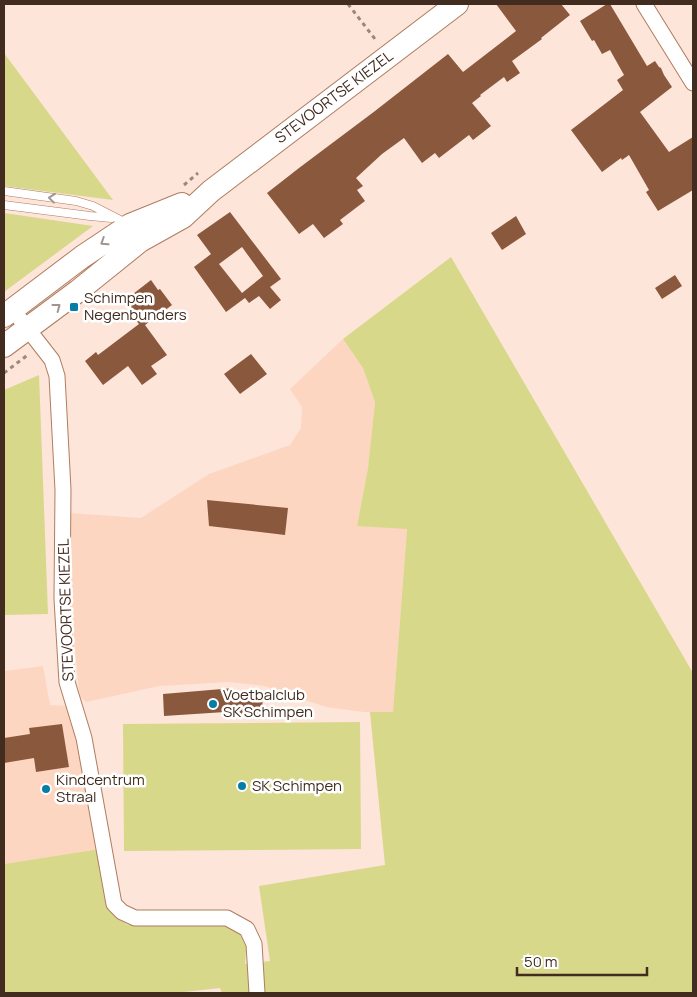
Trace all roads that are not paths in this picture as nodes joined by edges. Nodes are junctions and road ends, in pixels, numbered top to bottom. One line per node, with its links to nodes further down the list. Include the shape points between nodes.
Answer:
1 (457, 4): 6 (main road, STEVOORTSE KIEZEL, via 210,191)
2 (644, 4): 3 (street)
3 (693, 83)
4 (4, 191): 6 (lane, one-way to 4, via 93,206)
5 (4, 205): 6 (lane, STEVOORTSE KIEZEL, via 90,216)
6 (128, 228): 7 (main road, STEVOORTSE KIEZEL)
7 (89, 266): 8 (main road, STEVOORTSE KIEZEL); 9 (main road, STEVOORTSE KIEZEL, one-way to 7)
8 (8, 313): 9 (street, STEVOORTSE KIEZEL)
9 (28, 329): 10 (main road, STEVOORTSE KIEZEL); 11 (street, STEVOORTSE KIEZEL, via 52,360 57,376 67,682 84,738 114,904 135,918 227,918 246,930 254,944)
10 (4, 346)
11 (257, 993)

